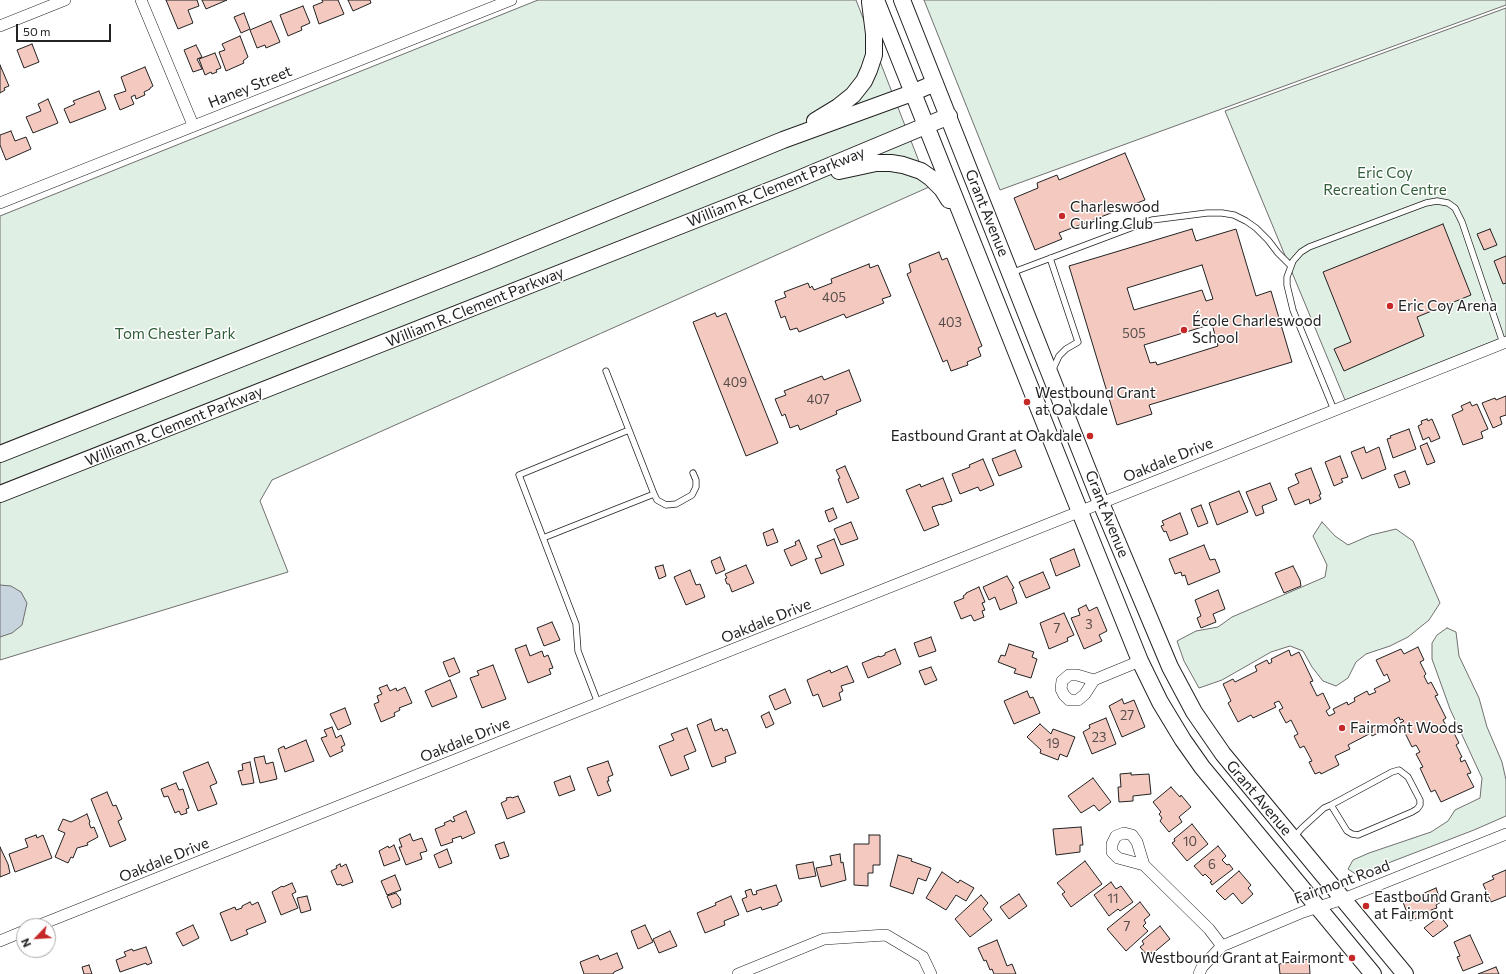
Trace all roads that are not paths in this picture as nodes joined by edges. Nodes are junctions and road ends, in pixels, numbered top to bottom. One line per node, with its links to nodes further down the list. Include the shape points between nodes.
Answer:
1 (65, 0): 7 (street)
2 (141, 0): 11 (street)
3 (511, 0): 11 (street, Haney Street)
4 (870, 0): 13 (main road, via 874,55 864,82 838,107)
5 (876, 0): 9 (main road, Grant Avenue)
6 (902, 0): 8 (main road, Grant Avenue)
7 (0, 26)
8 (935, 84): 9 (main road); 10 (main road, Grant Avenue)
9 (912, 94): 12 (main road, Grant Avenue); 13 (main road)
10 (949, 116): 12 (main road, William R. Clement Parkway); 19 (main road, Grant Avenue)
11 (193, 125): 15 (street, Haney Street)
12 (926, 126): 14 (main road, William R. Clement Parkway); 16 (main road, Grant Avenue)
13 (783, 140): 25 (main road, via 485,262)
14 (796, 180): 16 (main road, via 876,163 903,165 931,178 942,189); 27 (main road, William R. Clement Parkway)
15 (0, 203)
16 (964, 222): 30 (main road, Grant Avenue)
17 (1050, 258): 18 (lane, via 1152,220 1222,212 1234,215 1256,228); 19 (lane); 22 (lane, via 1078,342 1059,356)
18 (1290, 265): 20 (lane, via 1296,256 1309,247 1426,203 1448,203 1455,208 1462,222); 23 (lane, via 1287,285 1293,310)
19 (1011, 273): 22 (main road, Grant Avenue)
20 (1504, 343): 23 (street, Oakdale Drive)
21 (606, 371): 24 (lane)
22 (1051, 373): 29 (main road, Grant Avenue)
23 (1334, 410): 29 (street, Oakdale Drive)
24 (629, 430): 28 (lane); 31 (lane, via 519,475)
25 (0, 454)
26 (694, 472): 28 (lane, via 696,487 692,495 676,504 666,505 657,500)
27 (0, 494)
28 (654, 494): 31 (lane)
29 (1101, 503): 30 (street, Oakdale Drive); 37 (main road, Grant Avenue, via 1170,667 1194,712 1223,754)
30 (1080, 512): 32 (main road, Grant Avenue); 34 (street, Oakdale Drive)
31 (543, 538): 34 (lane, via 576,624 578,651)
32 (1140, 661): 33 (street); 40 (main road, Grant Avenue, via 1172,724 1202,767)
33 (1094, 680)
34 (598, 704): 41 (street, Oakdale Drive)
35 (1331, 804): 35 (lane, via 1399,770 1408,777 1420,800 1420,805 1412,812 1358,835 1347,831); 37 (lane)
36 (1506, 834): 39 (street, Fairmont Road)
37 (1293, 839): 39 (main road, Grant Avenue)
38 (1144, 865): 44 (street, via 1209,929)
39 (1343, 899): 40 (street, Fairmont Road); 49 (main road, Grant Avenue)
40 (1318, 908): 44 (street, Fairmont Road); 48 (main road, Grant Avenue)
41 (56, 918)
42 (16, 934): 43 (street)
43 (0, 941)
44 (1222, 946): 47 (street, Fairmont Road, via 1202,967)
45 (738, 974): 46 (street, via 824,939 886,935 923,957)
46 (931, 974)
47 (1199, 974)
48 (1373, 974)
49 (1406, 974)

